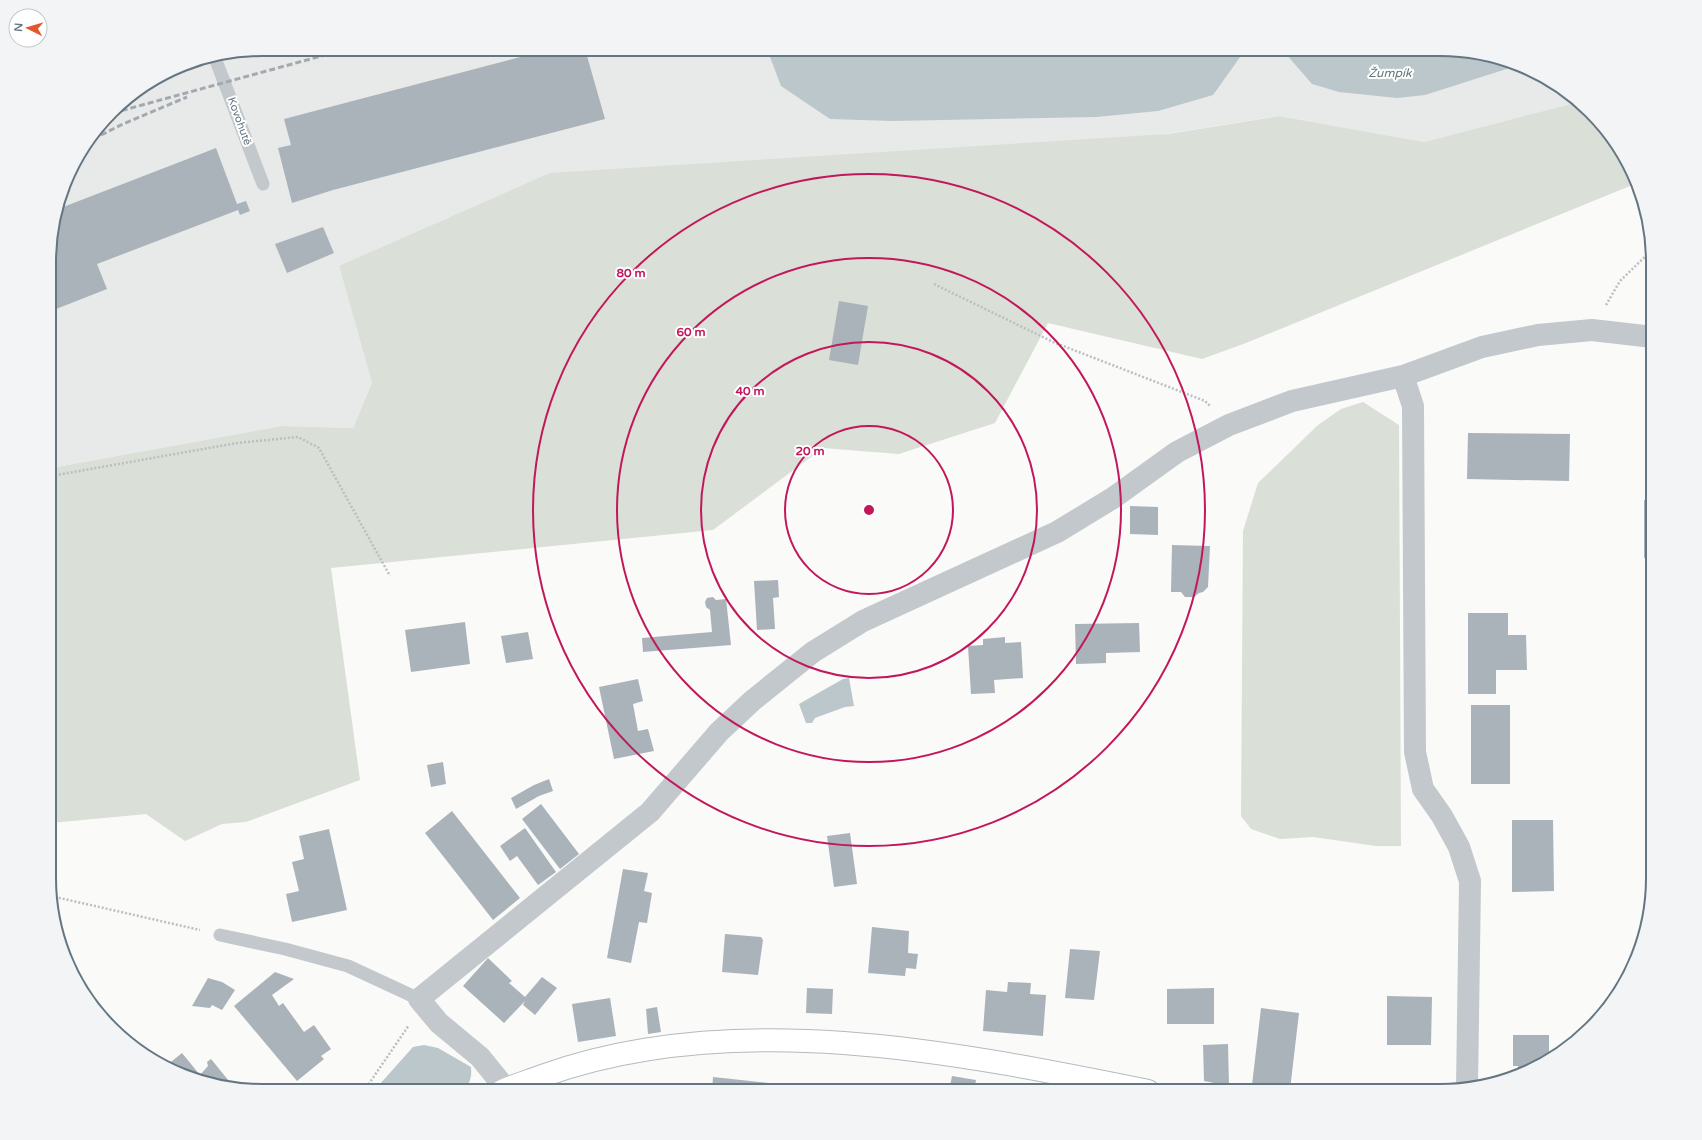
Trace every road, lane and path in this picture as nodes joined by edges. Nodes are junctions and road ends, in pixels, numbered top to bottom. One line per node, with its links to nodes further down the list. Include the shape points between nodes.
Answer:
1 (216, 61): 2 (lane, Kovohutě)
2 (263, 184)
3 (1646, 256): 5 (path, via 1620,281)
4 (934, 284): 8 (path, via 1053,342 1205,401)
5 (1592, 330): 6 (street); 7 (street, via 1538,335 1482,347)
6 (1646, 336)
7 (1403, 376): 8 (street, via 1292,401); 14 (street, via 1413,406 1415,752 1423,789 1459,847 1470,881)
8 (1229, 425): 13 (street, via 1177,452 1113,498 1057,532 863,621 813,652 752,701 719,732 650,812)
9 (56, 475): 10 (path, via 237,443 298,437 319,448)
10 (390, 576)
11 (57, 897): 12 (path)
12 (220, 935): 13 (lane, via 348,966)
13 (419, 999): 15 (path, via 412,1021); 16 (street, via 439,1023 480,1057)
14 (1467, 1082)
15 (369, 1084)
16 (500, 1084)
17 (521, 1084): 18 (street, via 574,1065 640,1050 733,1041 831,1043 948,1053)
18 (1111, 1084)

